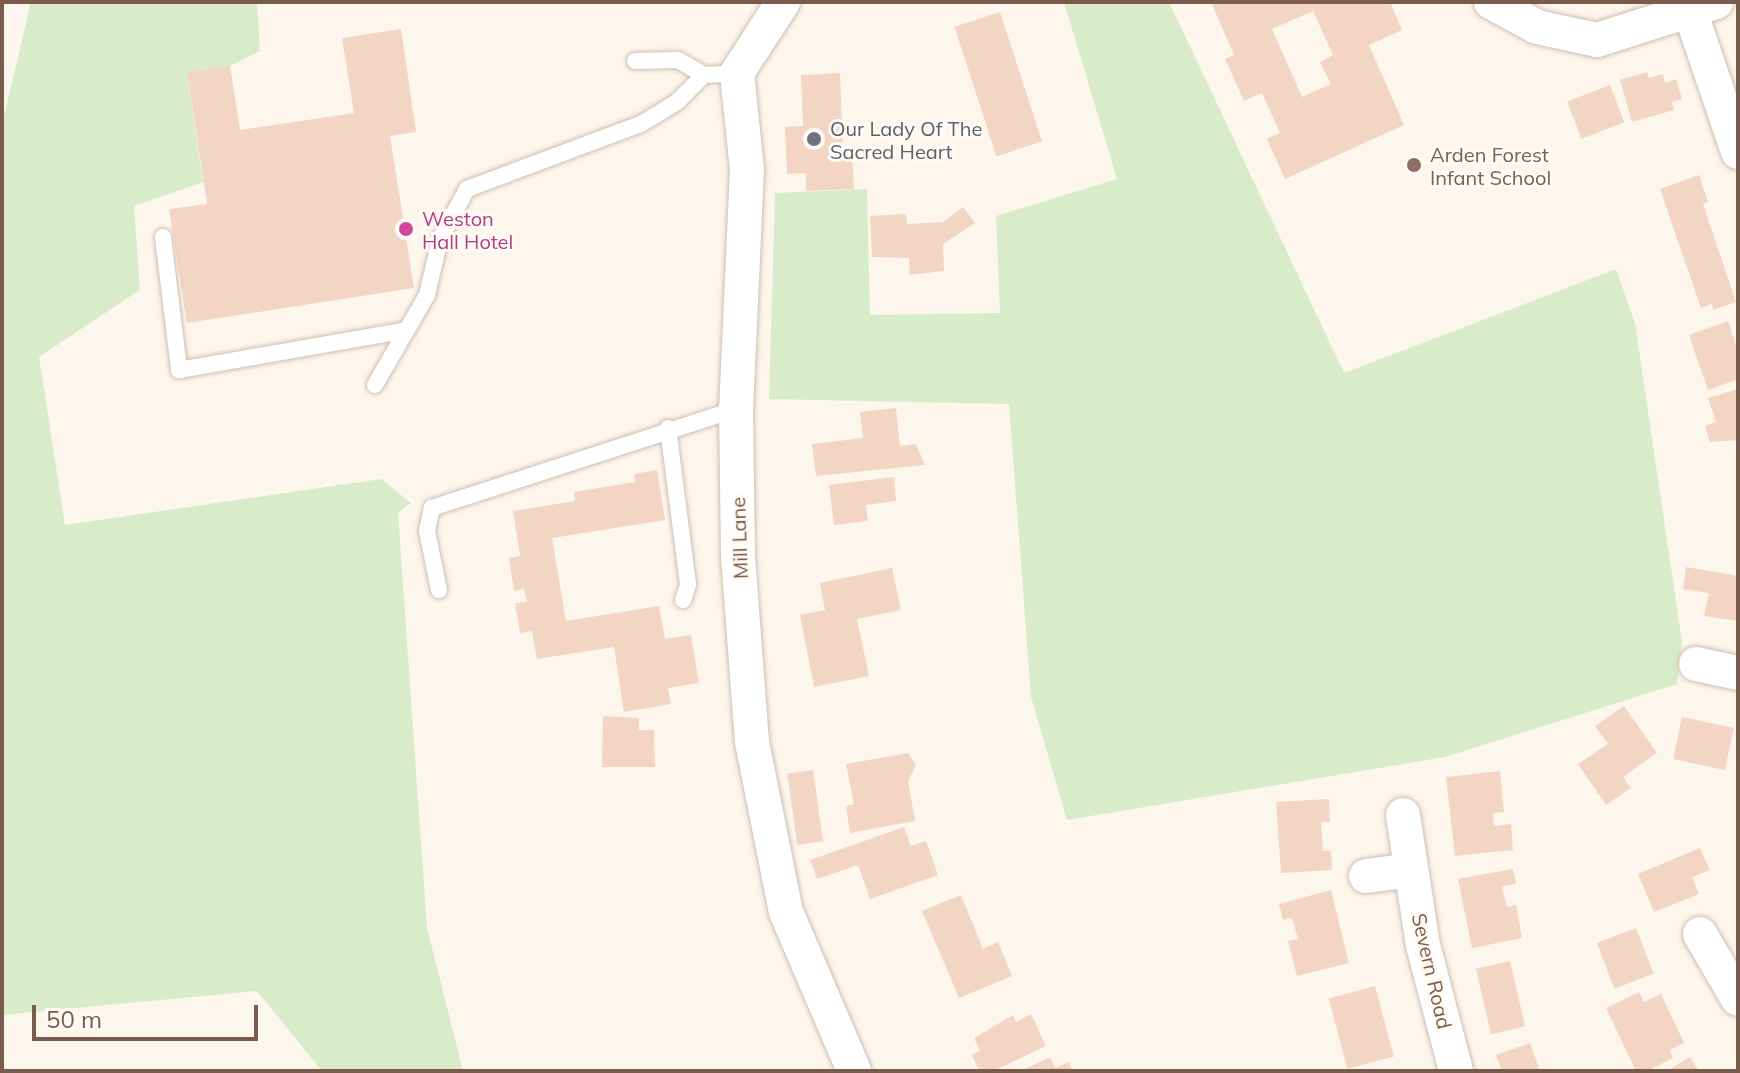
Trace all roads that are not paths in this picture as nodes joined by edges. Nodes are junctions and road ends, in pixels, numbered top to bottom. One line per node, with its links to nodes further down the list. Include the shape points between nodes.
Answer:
1 (783, 2): 5 (street)
2 (1491, 2): 3 (street, via 1537,27 1597,40)
3 (1703, 6): 6 (street)
4 (635, 61): 5 (lane, via 678,60)
5 (720, 74): 8 (lane, via 641,124 467,189 440,239 427,295); 10 (street, Mill Lane, via 747,169)
6 (1738, 152)
7 (163, 237): 8 (lane, via 179,370)
8 (403, 331): 9 (lane)
9 (375, 385)
10 (736, 409): 11 (lane); 21 (street, Mill Lane, via 738,556 752,742 786,912)
11 (668, 428): 12 (lane, via 432,508 427,531); 13 (lane, via 688,585)
12 (439, 590)
13 (683, 600)
14 (1696, 664): 15 (street)
15 (1738, 673)
16 (1403, 815): 17 (street, Severn Road)
17 (1411, 870): 18 (street); 22 (street, Severn Road, via 1423,945)
18 (1366, 876)
19 (1700, 934): 20 (street)
20 (1738, 999)
21 (854, 1071)
22 (1456, 1071)

